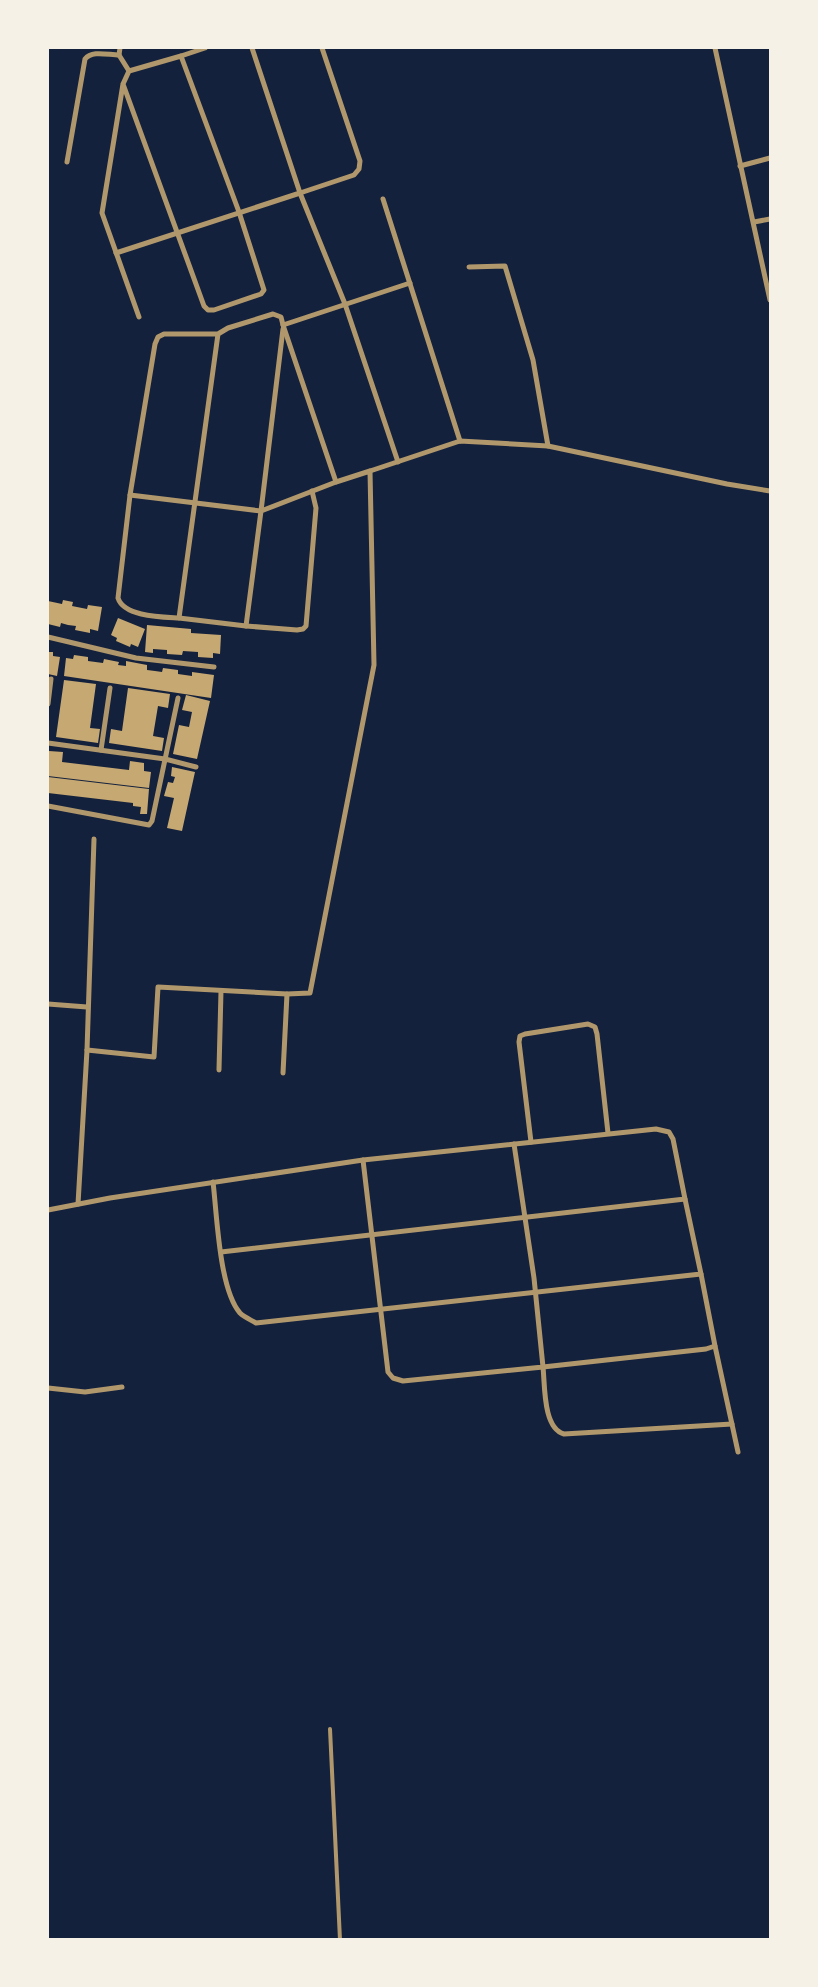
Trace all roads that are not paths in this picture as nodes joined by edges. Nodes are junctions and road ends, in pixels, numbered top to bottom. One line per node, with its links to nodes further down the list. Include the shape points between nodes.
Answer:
1 (120, 48): 6 (street)
2 (202, 48): 7 (street)
3 (252, 48): 13 (street)
4 (322, 48): 13 (street, via 360,161 359,170 354,175)
5 (715, 48): 12 (street)
6 (119, 56): 8 (street); 11 (street, via 94,54 85,59)
7 (181, 56): 8 (street); 15 (street)
8 (129, 71): 9 (street)
9 (123, 84): 18 (street); 19 (street, via 102,213)
10 (770, 158): 12 (street)
11 (67, 162)
12 (740, 166): 17 (street)
13 (300, 193): 15 (street); 23 (street)
14 (383, 199): 21 (street)
15 (239, 212): 18 (street); 18 (street, via 264,290 261,294 208,310)
16 (770, 219): 17 (street)
17 (754, 222): 22 (street)
18 (176, 233): 19 (street)
19 (116, 253): 24 (street)
20 (470, 267): 28 (street, via 504,266 532,360)
21 (410, 283): 23 (street); 27 (street)
22 (770, 300)
23 (345, 304): 25 (street); 29 (street)
24 (139, 317)
25 (284, 325): 26 (street, via 281,317 273,314); 31 (street); 36 (street)
26 (218, 334): 34 (street, via 164,334 154,344); 35 (street)
27 (460, 442): 28 (street); 29 (street)
28 (548, 446): 32 (street)
29 (398, 462): 30 (street)
30 (370, 471): 31 (street); 52 (street, via 374,665 310,992)
31 (336, 482): 33 (street)
32 (770, 491)
33 (312, 492): 36 (street); 38 (street, via 316,508 306,626 297,630)
34 (130, 495): 35 (street); 37 (street, via 118,598 120,604 149,616)
35 (195, 503): 36 (street); 37 (street)
36 (261, 511): 38 (street)
37 (179, 618): 38 (street)
38 (246, 626)
39 (48, 637): 40 (street, via 136,658)
40 (214, 667)
41 (51, 679): 44 (street)
42 (110, 688): 46 (street)
43 (178, 698): 47 (street)
44 (48, 704)
45 (48, 743): 46 (street)
46 (101, 750): 47 (street)
47 (165, 759): 48 (street); 49 (street, via 149,825)
48 (196, 767)
49 (48, 806)
50 (94, 839): 54 (street)
51 (221, 991): 52 (street); 55 (street, via 158,987 154,1056); 56 (street)
52 (287, 994): 57 (street)
53 (48, 1004): 54 (street)
54 (88, 1007): 55 (street)
55 (86, 1050): 64 (street)
56 (219, 1070)
57 (283, 1073)
58 (608, 1133): 59 (street); 59 (street, via 597,1034 595,1028 588,1024 520,1036); 63 (street, via 656,1129 668,1132 673,1139)
59 (532, 1142): 60 (street)
60 (514, 1144): 61 (street); 66 (street)
61 (363, 1160): 62 (street); 67 (street)
62 (213, 1182): 64 (street); 68 (street)
63 (685, 1199): 66 (street); 69 (street)
64 (78, 1204): 65 (street)
65 (48, 1210)
66 (526, 1217): 67 (street); 70 (street)
67 (371, 1234): 68 (street); 71 (street)
68 (222, 1252): 71 (street, via 225,1282 231,1298 240,1313 256,1323)
69 (701, 1274): 70 (street); 72 (street)
70 (535, 1292): 71 (street); 73 (street)
71 (381, 1309): 73 (street, via 388,1372 393,1378 403,1381)
72 (715, 1346): 73 (street); 76 (street)
73 (543, 1367): 76 (street, via 549,1422 558,1433)
74 (122, 1387): 75 (street, via 85,1392)
75 (48, 1388)
76 (732, 1424): 77 (street)
77 (738, 1452)
78 (330, 1729): 79 (lane)
79 (340, 1940)

